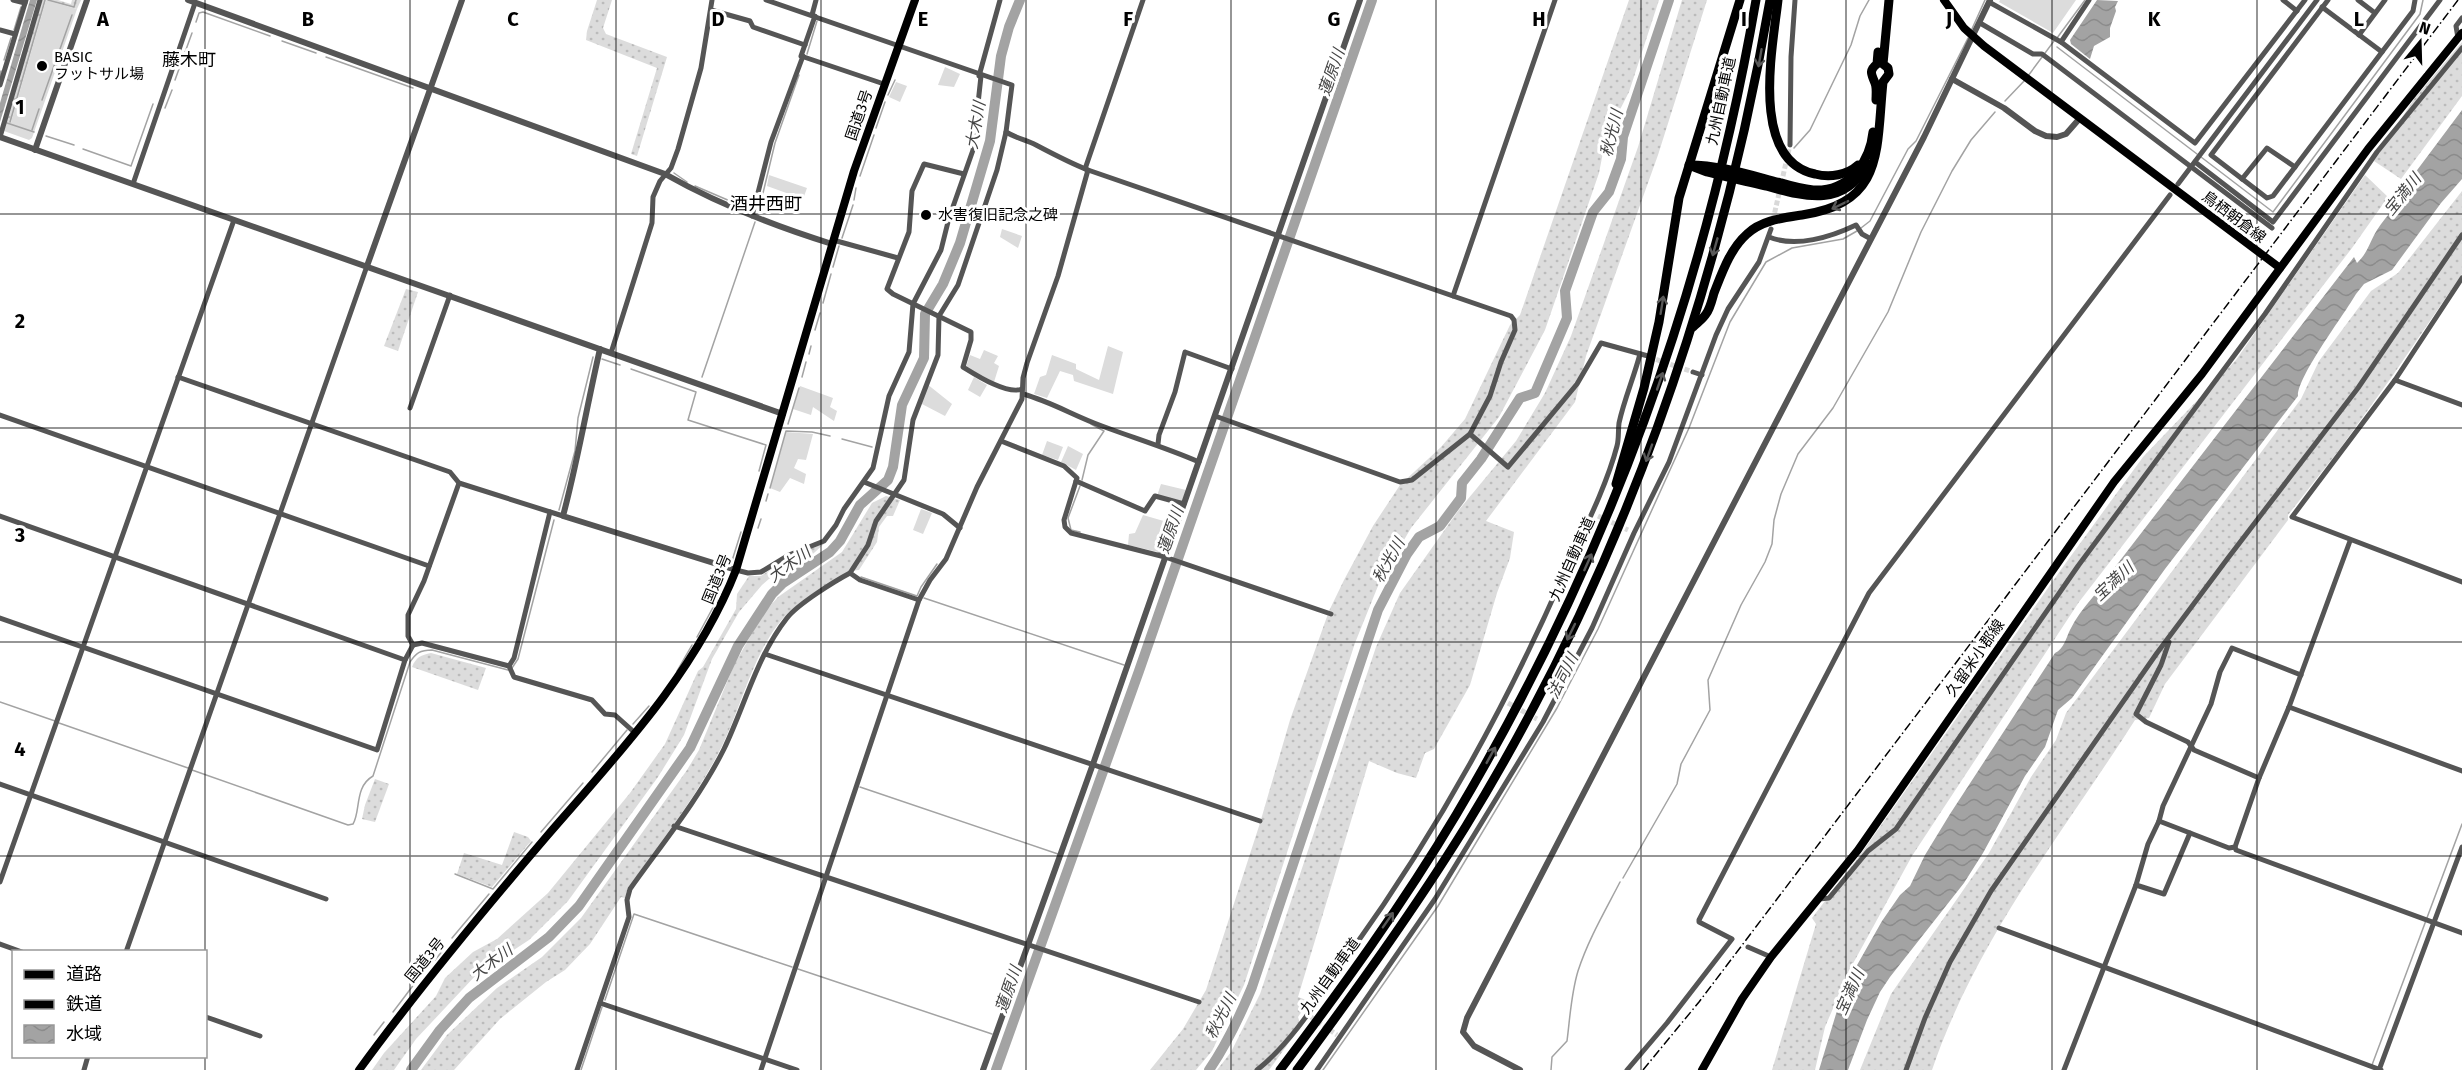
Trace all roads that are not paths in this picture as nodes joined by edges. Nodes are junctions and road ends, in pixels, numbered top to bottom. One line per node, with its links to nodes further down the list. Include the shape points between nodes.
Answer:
1 (13, 0): 32 (street)
2 (40, 0): 60 (street)
3 (87, 0): 63 (street)
4 (188, 0): 33 (street)
5 (462, 0): 57 (street)
6 (712, 0): 35 (street)
7 (768, 0): 38 (street)
8 (816, 0): 38 (street)
9 (915, 0): 46 (main road, 国道3号)
10 (1000, 0): 52 (street)
11 (1143, 0): 68 (street)
12 (1360, 0): 81 (street)
13 (1555, 0): 90 (street)
14 (1740, 0): 66 (highway)
15 (1756, 0): 126 (highway, 九州自動車道, one-way to 15, via 1651,407 1695,271 1730,134)
16 (1770, 0): 93 (highway, 九州自動車道, one-way to 93, via 1729,200)
17 (1778, 0): 64 (highway, via 1769,101 1775,134 1782,148 1799,167 1824,176 1852,170)
18 (1795, 0): 62 (street)
19 (1884, 0): 51 (highway)
20 (1889, 0): 51 (highway)
21 (1944, 0): 58 (main road, 鳥栖朝倉線, via 1964,28)
22 (2090, 0): 45 (street)
23 (2283, 0): 36 (street)
24 (2305, 0): 36 (street)
25 (2317, 0): 65 (street)
26 (2328, 0): 34 (street)
27 (2358, 0): 37 (street)
28 (2385, 0): 37 (street)
29 (2415, 0): 49 (street, via 2413,11)
30 (2440, 0): 65 (street, via 2273,222)
31 (1990, 1): 40 (street); 45 (street)
32 (25, 2): 42 (street)
33 (195, 3): 57 (street); 73 (street)
34 (2322, 7): 43 (street); 72 (street, via 2211,155)
35 (711, 10): 47 (street, via 750,21 753,27); 69 (street, via 701,68 678,149)
36 (2297, 11): 45 (street, via 2195,143)
37 (2375, 13): 43 (street)
38 (814, 16): 46 (street); 47 (street)
39 (2462, 18): 44 (street, via 2456,26)
40 (1980, 23): 53 (street); 65 (street, via 2033,54 2042,54)
41 (0, 30): 42 (street)
42 (15, 34): 56 (street)
43 (2359, 35): 49 (street)
44 (2460, 36): 87 (main road, via 2392,118)
45 (2061, 42)
46 (898, 44): 52 (street); 55 (main road, 国道3号)
47 (805, 45): 50 (street)
48 (2462, 48): 169 (street, via 2377,152 2265,314 2078,566 1896,829 1868,851 1829,898)
49 (2382, 52): 67 (street)
50 (803, 56): 55 (street); 76 (street, via 771,142)
51 (1880, 64): 54 (highway, via 1871,70 1871,76); 54 (highway, via 1888,68 1889,75)
52 (980, 76): 59 (street, via 1012,86); 70 (street, via 973,150)
53 (1953, 79): 58 (street, via 2046,136 2066,134); 83 (street)
54 (1879, 81): 61 (highway); 64 (highway)
55 (884, 84): 84 (main road, 国道3号)
56 (0, 85)
57 (431, 88): 69 (street); 86 (street)
58 (2080, 118): 87 (main road, 鳥栖朝倉線)
59 (1006, 132): 68 (street); 92 (street, via 958,285)
60 (0, 137): 63 (street)
61 (1877, 140): 71 (highway, via 1860,177 1841,192 1801,195); 93 (highway, one-way to 93, via 1868,179 1850,200 1824,212 1766,222 1746,234 1730,257 1706,314)
62 (1790, 145)
63 (35, 150): 73 (street)
64 (1866, 158): 71 (highway, via 1852,178 1822,190)
65 (2193, 164): 74 (street); 78 (street)
66 (1689, 165): 71 (highway); 126 (highway, one-way to 66, via 1644,388 1679,198)
67 (2295, 167): 72 (street, via 2270,198); 72 (street, via 2266,148)
68 (1086, 170): 81 (street); 103 (street)
69 (666, 174): 76 (street, via 706,197); 95 (street, via 654,197 652,223)
70 (964, 174): 85 (street, via 924,164 912,191 909,232); 91 (street, via 941,250)
71 (1749, 179)
72 (2242, 179)
73 (133, 184): 77 (street)
74 (2178, 184)
75 (2170, 195): 196 (street, via 1869,593 1699,920 1732,939)
76 (752, 216): 84 (street)
77 (234, 220): 86 (street); 101 (street)
78 (2272, 228)
79 (1771, 229): 82 (street)
80 (2462, 235): 141 (street, via 2358,388)
81 (1278, 236): 90 (street); 98 (street)
82 (1769, 237): 83 (street, via 1778,241 1818,239 1856,225); 100 (street, via 1724,318)
83 (1871, 239): 195 (street, via 1467,1018 1463,1032 1469,1041)
84 (833, 242): 85 (street); 106 (main road, 国道3号)
85 (898, 258): 91 (street, via 887,290)
86 (367, 266): 89 (street); 109 (street)
87 (2280, 268): 169 (main road, 久留米小郡線, via 2202,374 2114,482 1858,850)
88 (2462, 278): 102 (street)
89 (450, 295): 94 (street); 105 (street)
90 (1453, 296): 110 (street, via 1511,316 1516,326)
91 (914, 304): 92 (street); 117 (street, via 909,352 886,404 876,462)
92 (939, 316): 103 (street, via 970,332 963,367 998,386); 118 (street, via 935,366 913,420 904,480)
93 (1691, 328): 193 (highway, 九州自動車道, one-way to 193, via 1642,471 1540,694 1424,893)
94 (600, 349): 95 (street); 124 (street)
95 (611, 353): 106 (street)
96 (1640, 354): 97 (street); 110 (street, via 1600,343 1577,384 1509,467); 121 (street, via 1619,423 1617,445)
97 (1648, 357)
98 (1232, 369): 108 (street); 112 (street, via 1185,352)
99 (1694, 372): 100 (street)
100 (1702, 375): 129 (street, via 1669,462)
101 (178, 377): 109 (street); 114 (street)
102 (2395, 380): 104 (street); 130 (street, via 2292,517)
103 (1023, 391): 111 (street); 112 (street, via 1099,425)
104 (2462, 405)
105 (410, 408)
106 (783, 414): 134 (main road, 国道3号)
107 (0, 415): 114 (street)
108 (1215, 416): 110 (street, via 1400,482 1412,480); 113 (street)
109 (311, 423): 116 (street, via 450,472); 122 (street)
110 (1472, 436)
111 (1001, 441): 115 (street, via 1064,466); 127 (street)
112 (1158, 444): 113 (street)
113 (1199, 462): 119 (street)
114 (147, 467): 122 (street); 131 (street)
115 (1076, 481): 119 (street, via 1145,511 1155,496); 132 (street, via 1064,520 1071,533)
116 (459, 483): 120 (street); 133 (street)
117 (866, 483): 118 (street); 134 (street, via 824,541 761,572)
118 (893, 494): 127 (street, via 943,514); 135 (street)
119 (1184, 504): 132 (street)
120 (550, 512): 124 (street); 146 (street)
121 (1592, 513): 125 (street); 191 (street, via 1506,702 1464,777 1309,1015)
122 (280, 514): 133 (street); 138 (street)
123 (0, 516): 131 (street)
124 (563, 516): 134 (street)
125 (1598, 516)
126 (1605, 524): 192 (highway, 九州自動車道, one-way to 126, via 1368,949 1454,818 1547,651)
127 (960, 528): 137 (street, via 946,559)
128 (1628, 530): 129 (street)
129 (1634, 533): 194 (street, via 1592,628 1435,899)
130 (2350, 541): 136 (street); 147 (street)
131 (115, 557): 138 (street); 143 (street)
132 (1165, 557): 139 (street); 153 (street)
133 (429, 566): 142 (street, via 408,615 408,636)
134 (736, 570): 151 (main road, 国道3号, via 716,618 692,658)
135 (850, 573): 137 (street); 144 (street, via 788,616)
136 (2462, 582)
137 (919, 600): 149 (street)
138 (248, 604): 145 (street); 148 (street)
139 (1331, 614)
140 (0, 618): 143 (street)
141 (2172, 635): 152 (street, via 2136,714); 198 (street, via 1985,900 1950,962)
142 (413, 645): 145 (street); 146 (street)
143 (83, 648): 148 (street); 157 (street)
144 (765, 654): 149 (street); 160 (street, via 723,750)
145 (405, 660): 148 (street, via 377,750)
146 (509, 666): 151 (street, via 514,677 592,700 605,714 615,715)
147 (2301, 675): 150 (street); 152 (street, via 2232,648)
148 (216, 694): 162 (street)
149 (888, 696): 153 (street); 165 (street)
150 (2289, 707): 154 (street); 155 (street)
151 (634, 732): 186 (main road, 国道3号, via 422,985)
152 (2190, 746): 155 (street); 159 (street)
153 (1093, 765): 158 (street); 174 (street)
154 (2462, 771)
155 (2259, 778): 163 (street)
156 (0, 784): 157 (street)
157 (31, 795): 162 (street); 166 (street)
158 (1260, 821)
159 (2159, 821): 161 (street); 167 (street)
160 (674, 826): 165 (street); 181 (street, via 630,889 629,917)
161 (2190, 833): 163 (street); 167 (street, via 2164,894)
162 (164, 842): 168 (street); 177 (street)
163 (2235, 847): 170 (street)
164 (2462, 847): 170 (street)
165 (826, 876): 174 (street); 184 (street)
166 (0, 882)
167 (2136, 885): 179 (street)
168 (327, 899)
169 (1818, 900): 178 (main road, 久留米小郡線)
170 (2434, 923): 172 (street); 185 (street)
171 (1999, 928): 179 (street)
172 (2462, 933)
173 (0, 944): 176 (street)
174 (1029, 945): 180 (street); 190 (street)
175 (1748, 947): 178 (street)
176 (19, 950)
177 (126, 950)
178 (1771, 957): 197 (main road, 久留米小郡線)
179 (2104, 968): 185 (street); 199 (street)
180 (1199, 1002)
181 (600, 1003): 184 (street); 187 (street)
182 (207, 1017): 183 (street)
183 (260, 1036)
184 (764, 1059): 188 (street); 189 (street)
185 (2379, 1069)
186 (358, 1070)
187 (577, 1070)
188 (760, 1070)
189 (797, 1070)
190 (983, 1070)
191 (1257, 1070)
192 (1280, 1070)
193 (1297, 1070)
194 (1317, 1070)
195 (1520, 1070)
196 (1627, 1070)
197 (1702, 1070)
198 (1906, 1070)
199 (2064, 1070)

